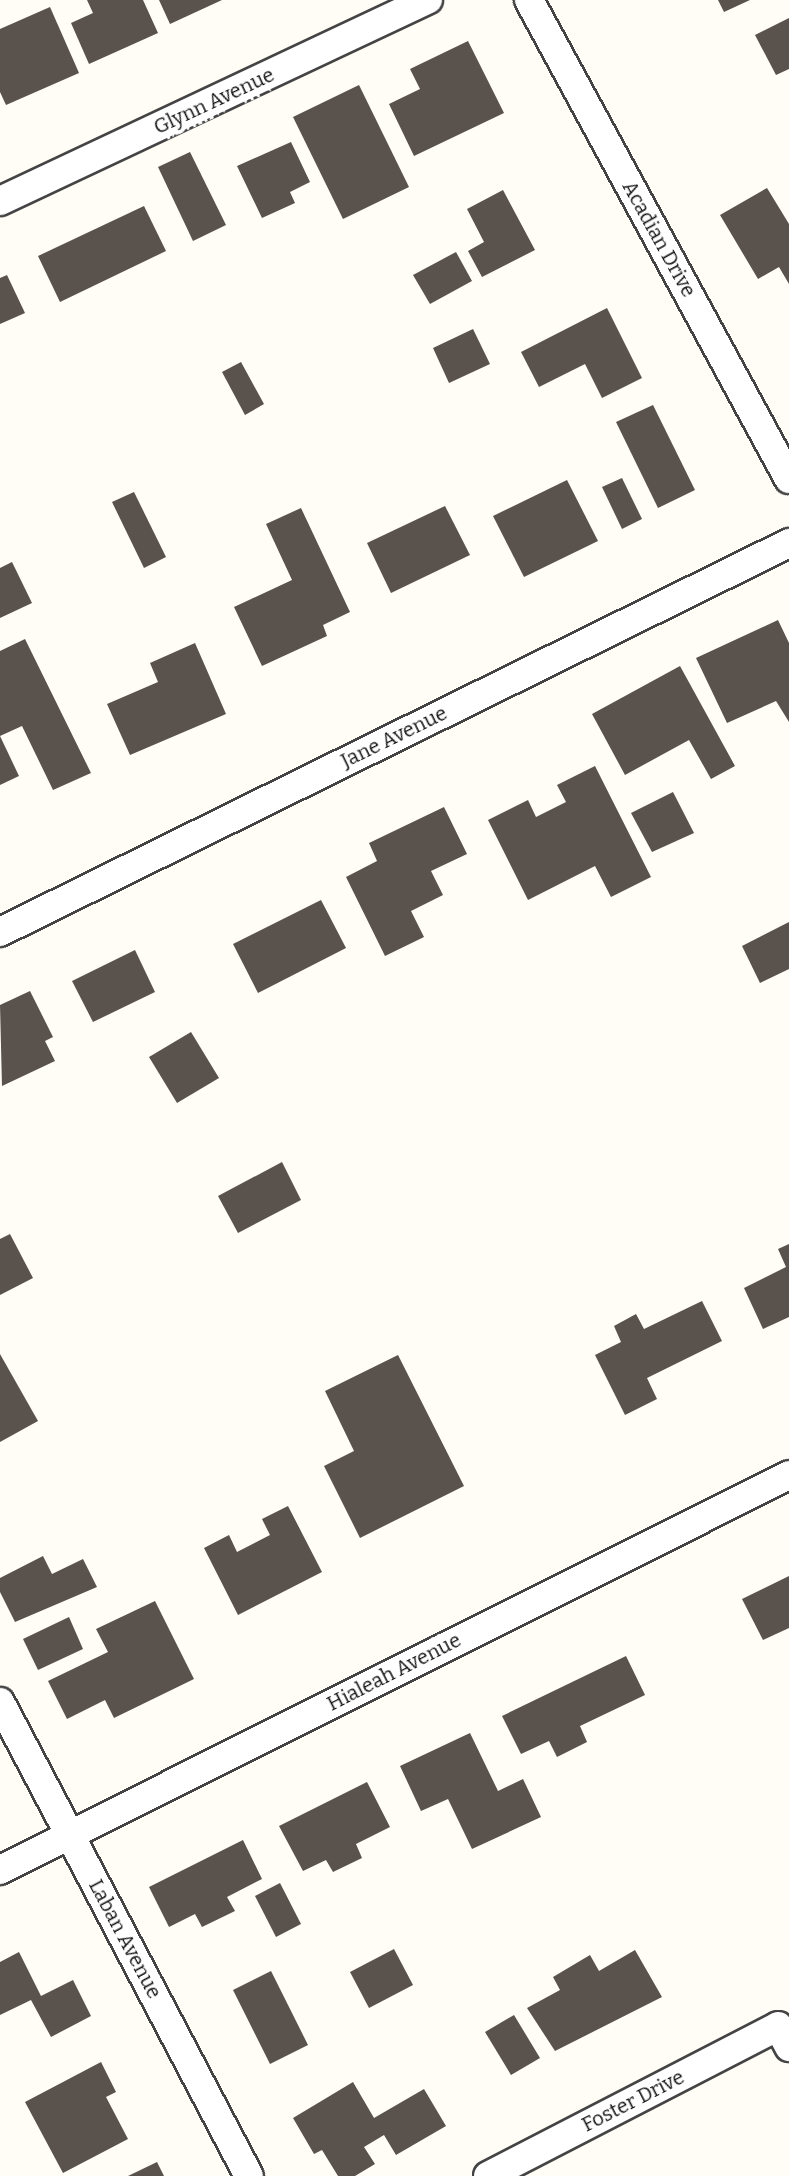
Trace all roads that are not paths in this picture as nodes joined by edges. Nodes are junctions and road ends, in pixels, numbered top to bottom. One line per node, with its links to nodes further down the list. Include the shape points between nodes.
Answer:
1 (428, 0): 3 (street, Glynn Avenue)
2 (529, 0): 4 (street, Acadian Drive)
3 (0, 201)
4 (789, 479)
5 (789, 543): 6 (street, Jane Avenue)
6 (0, 932)
7 (789, 1475): 9 (street, Hialeah Avenue)
8 (0, 1702): 9 (street, Laban Avenue)
9 (70, 1835): 10 (street, Hialeah Avenue); 12 (street, Laban Avenue)
10 (0, 1870)
11 (784, 2037): 13 (street, Foster Drive)
12 (249, 2176)
13 (488, 2176)

